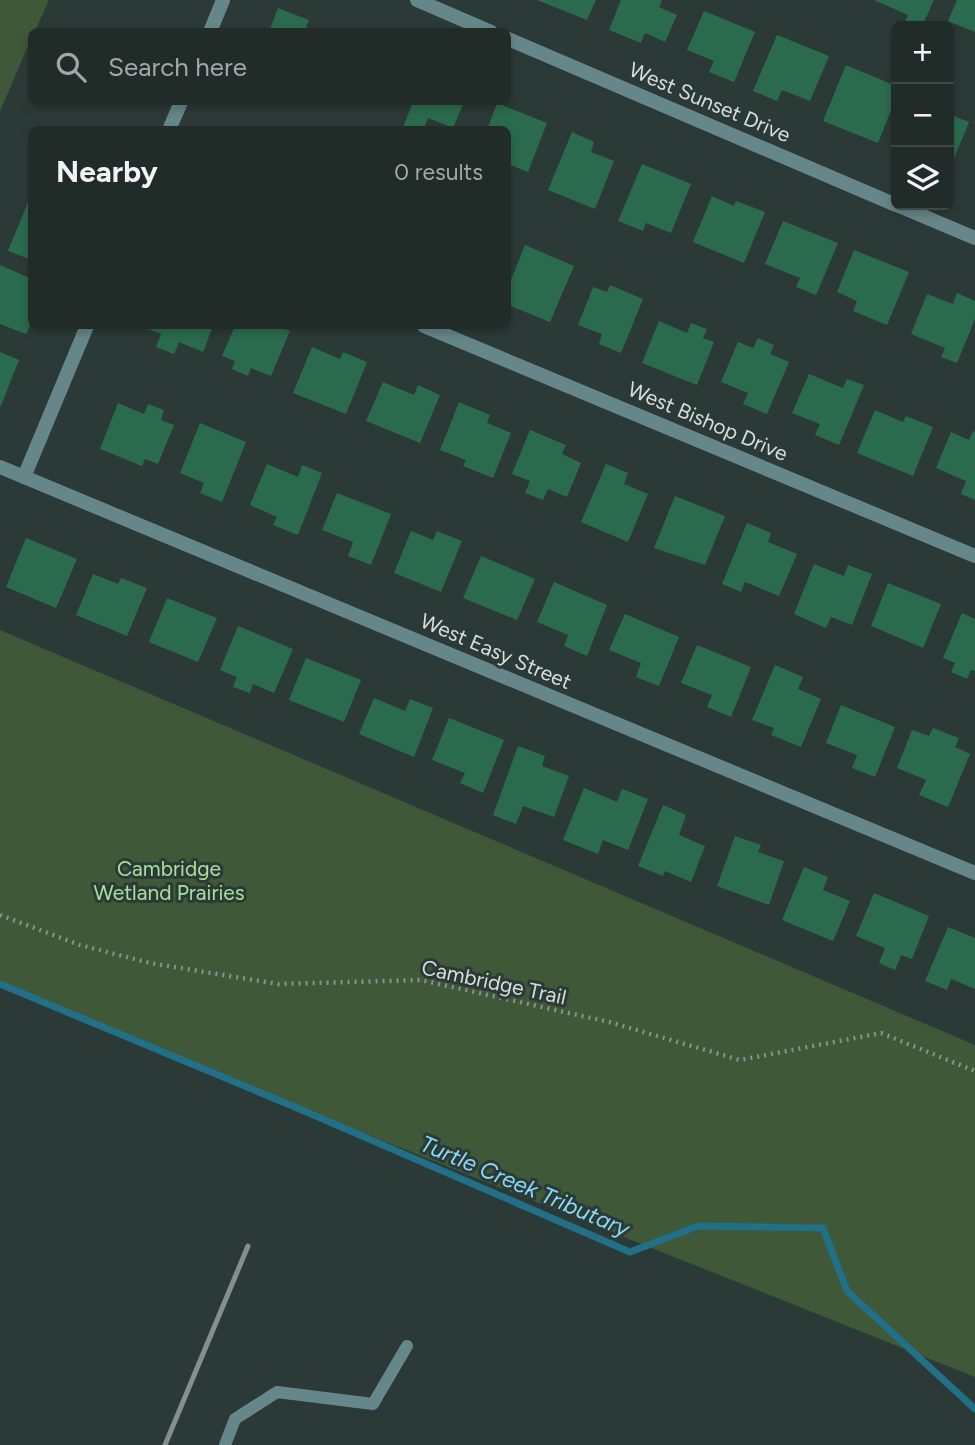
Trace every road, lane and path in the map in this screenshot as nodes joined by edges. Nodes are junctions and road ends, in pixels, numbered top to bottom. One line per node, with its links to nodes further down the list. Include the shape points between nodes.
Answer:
1 (223, 0): 3 (street)
2 (417, 0): 4 (street)
3 (212, 28)
4 (482, 28)
5 (511, 40): 8 (street, West Sunset Drive)
6 (180, 105): 7 (street)
7 (171, 126)
8 (891, 202)
9 (909, 210): 10 (street, West Sunset Drive)
10 (975, 238)
11 (87, 329): 14 (street)
12 (431, 329): 15 (street, West Bishop Drive)
13 (0, 467): 14 (street, West Easy Street)
14 (24, 477): 16 (street, West Easy Street)
15 (975, 555)
16 (975, 873)
17 (0, 915): 18 (path, Cambridge Trail, via 80,945 150,963 278,984 421,980 609,1022 740,1060 881,1033)
18 (975, 1071)
19 (407, 1346): 20 (lane, via 373,1404 278,1392 235,1419)
20 (225, 1445)

